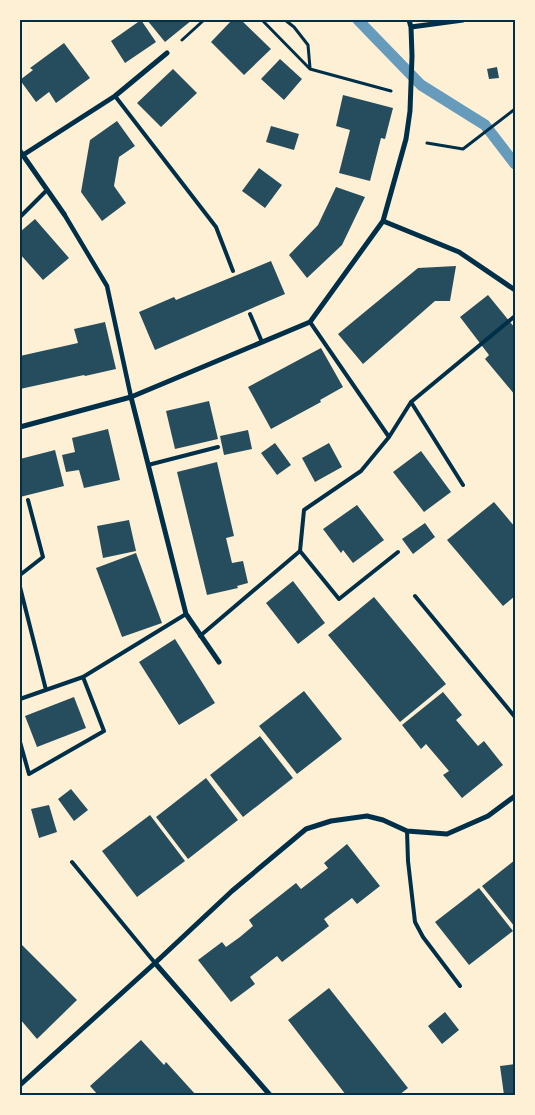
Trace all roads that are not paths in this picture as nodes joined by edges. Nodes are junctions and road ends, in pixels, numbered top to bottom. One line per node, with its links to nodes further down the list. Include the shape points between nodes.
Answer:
1 (409, 20): 3 (street)
2 (463, 20): 3 (street)
3 (411, 27): 10 (street, via 410,111 406,139)
4 (167, 52): 5 (street)
5 (115, 96): 6 (street); 11 (lane, via 216,227)
6 (22, 153): 7 (street)
7 (47, 190): 8 (street); 9 (lane)
8 (64, 214): 17 (street, via 107,286)
9 (20, 217)
10 (383, 221): 12 (street, via 458,252); 15 (street)
11 (233, 271)
12 (515, 290)
13 (250, 314): 16 (lane)
14 (515, 316): 18 (lane)
15 (310, 322): 16 (street); 20 (lane)
16 (262, 342): 17 (street)
17 (131, 397): 19 (street); 22 (street)
18 (410, 402): 20 (lane); 23 (lane)
19 (20, 427)
20 (389, 437): 25 (lane, via 361,471 304,510)
21 (218, 447): 22 (lane)
22 (148, 465): 30 (street)
23 (463, 486)
24 (28, 500): 27 (lane, via 43,557)
25 (300, 551): 26 (lane, via 339,599); 31 (lane)
26 (398, 552)
27 (20, 575)
28 (20, 586): 34 (lane)
29 (415, 596): 36 (lane)
30 (186, 614): 31 (street); 33 (lane)
31 (200, 636): 32 (street)
32 (218, 662)
33 (83, 677): 34 (lane); 37 (lane, via 104,731 29,774)
34 (46, 690): 35 (lane)
35 (20, 699)
36 (515, 717)
37 (20, 742)
38 (515, 796): 39 (street, via 488,816 447,834)
39 (407, 831): 41 (street, via 366,816 331,821 306,830 232,891); 42 (lane, via 415,922)
40 (72, 862): 41 (lane)
41 (155, 963): 43 (street); 44 (street)
42 (460, 986)
43 (20, 1085)
44 (270, 1095)

